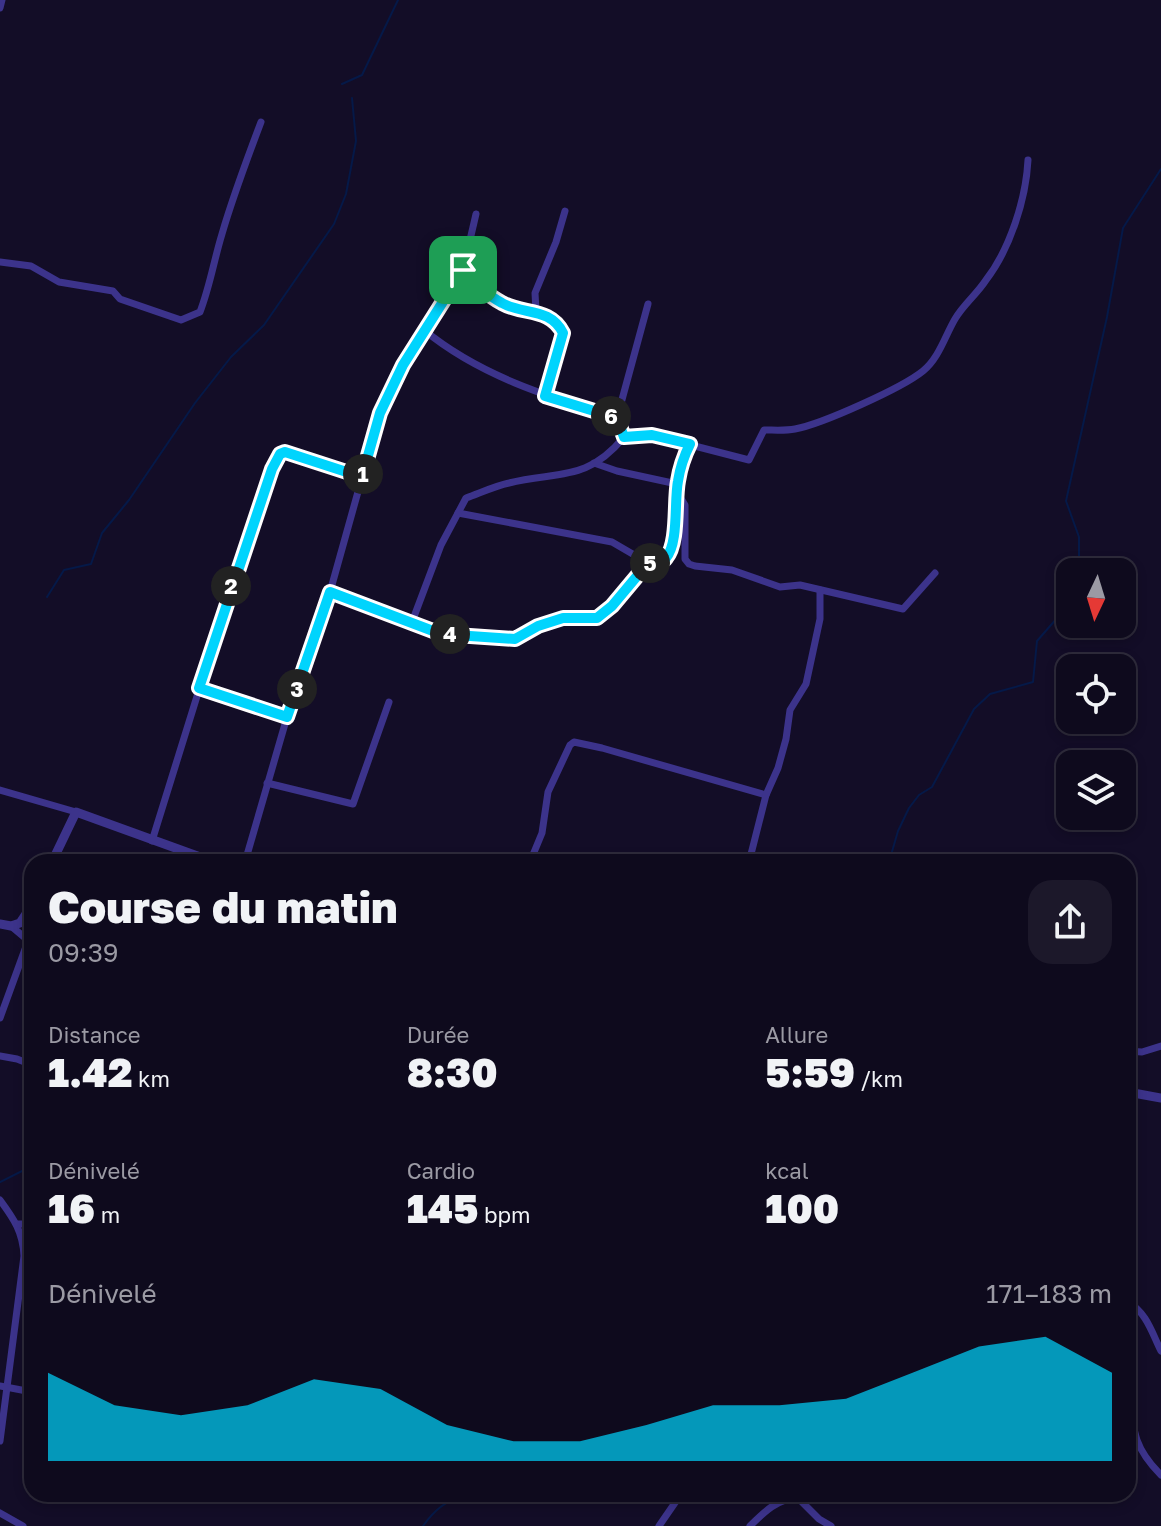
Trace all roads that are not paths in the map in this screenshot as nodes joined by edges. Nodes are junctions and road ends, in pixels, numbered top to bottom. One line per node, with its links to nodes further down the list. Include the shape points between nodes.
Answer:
1 (2, 0): 2 (street)
2 (0, 8)
3 (261, 122): 7 (street, via 200,312 181,320 120,299 113,291 59,282 31,266)
4 (1028, 160): 17 (street, via 1027,183 1006,249 926,369 835,415 793,430 764,430 749,460)
5 (565, 211): 12 (street, via 535,293)
6 (476, 214): 8 (street)
7 (0, 262)
8 (463, 270): 9 (street); 10 (street)
9 (458, 279): 10 (street); 13 (street)
10 (469, 279): 12 (street, via 501,303)
11 (648, 304): 15 (street)
12 (536, 311): 14 (street, via 558,323 563,333)
13 (424, 330): 14 (street, via 471,364); 19 (street, via 380,413)
14 (545, 396): 15 (street)
15 (617, 418): 16 (street)
16 (624, 437): 17 (street, via 652,435); 18 (street)
17 (690, 444): 20 (street)
18 (594, 463): 20 (street); 21 (street, via 574,474 509,483 466,498)
19 (362, 477): 25 (street); 27 (street, via 280,454)
20 (677, 488): 22 (street, via 667,558); 24 (street, via 685,505 689,564 732,570 780,587)
21 (458, 513): 22 (street, via 612,542); 26 (street)
22 (648, 563): 26 (street, via 597,618 563,618 515,639 441,634)
23 (935, 573): 24 (street, via 903,609)
24 (820, 590): 32 (street, via 820,619 806,684 790,710 778,768)
25 (330, 592): 26 (street); 29 (street)
26 (412, 622)
27 (199, 688): 29 (street); 34 (street)
28 (389, 702): 30 (street, via 353,804)
29 (287, 717): 30 (street)
30 (267, 783): 37 (street)
31 (0, 790): 33 (street)
32 (766, 795): 38 (street, via 574,742 548,792); 39 (street)
33 (76, 812): 34 (street); 35 (street)
34 (152, 841): 36 (street)
35 (56, 854)
36 (190, 854)
37 (247, 854)
38 (533, 854)
39 (751, 854)
40 (24, 917): 41 (street)
41 (5, 925): 42 (street)
42 (24, 938)
43 (24, 957): 44 (street)
44 (0, 1018)
45 (1161, 1046): 46 (street)
46 (1136, 1052)
47 (0, 1056): 48 (street)
48 (24, 1062)
49 (1136, 1094): 50 (street)
50 (1161, 1098)
51 (0, 1200): 52 (street)
52 (18, 1224): 53 (street); 56 (street, via 24,1256)
53 (24, 1224)
54 (1136, 1307): 55 (street)
55 (1161, 1351)
56 (4, 1386): 57 (street); 59 (street)
57 (24, 1390)
58 (1136, 1432): 60 (street)
59 (0, 1441)
60 (1161, 1475)
61 (676, 1502): 66 (street)
62 (779, 1502): 67 (street)
63 (802, 1502): 68 (street)
64 (0, 1513): 65 (street)
65 (23, 1526)
66 (659, 1526)
67 (750, 1526)
68 (831, 1526)

